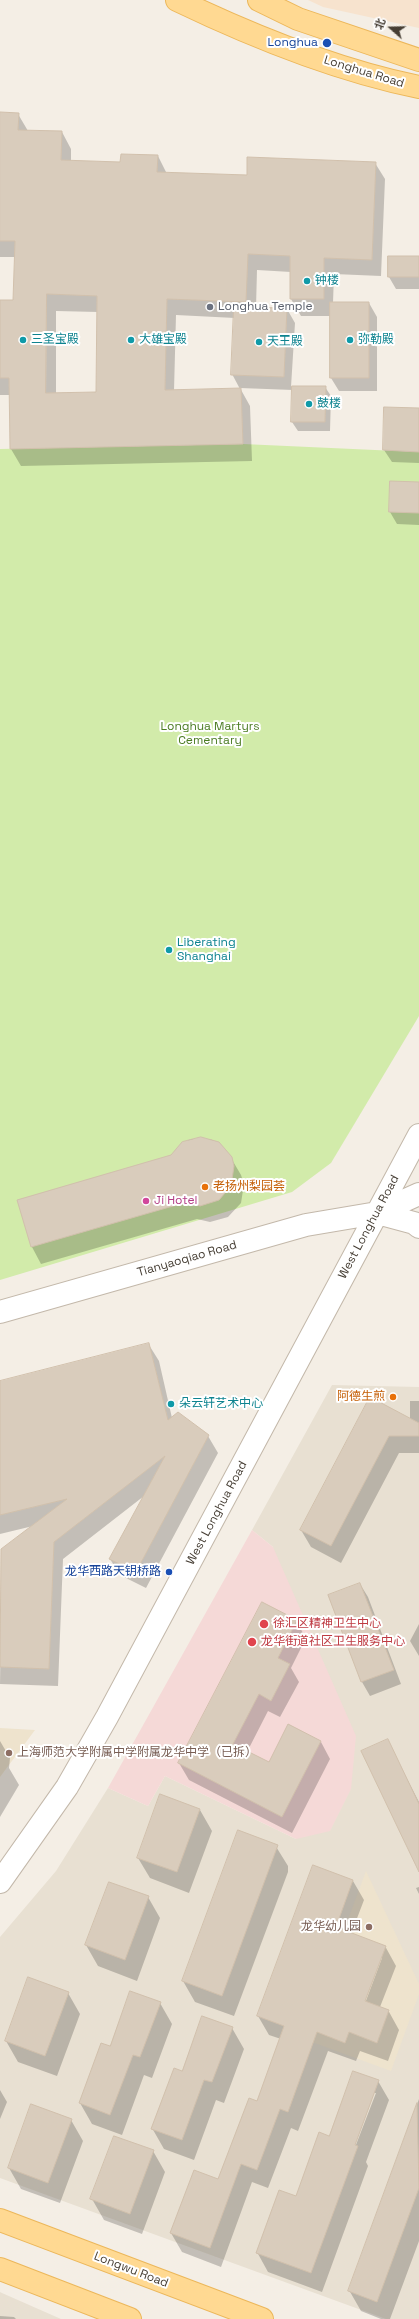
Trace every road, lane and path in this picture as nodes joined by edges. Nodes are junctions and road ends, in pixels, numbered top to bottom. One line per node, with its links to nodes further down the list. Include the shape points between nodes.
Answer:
1 (177, 0): 4 (main road, Longhua Road, via 247,33 390,81)
2 (258, 0): 3 (main road, via 298,19)
3 (419, 60)
4 (419, 87)
5 (419, 1135): 7 (street, West Longhua Road)
6 (419, 1194): 7 (street)
7 (377, 1213): 8 (street, via 414,1223); 9 (street, Tianyaoqiao Road, via 306,1225); 10 (street, West Longhua Road, via 107,1717 67,1787)
8 (419, 1227)
9 (0, 1312)
10 (0, 1882)
11 (0, 2220): 14 (main road, Longwu Road)
12 (0, 2269): 13 (main road)
13 (130, 2319)
14 (262, 2319)

